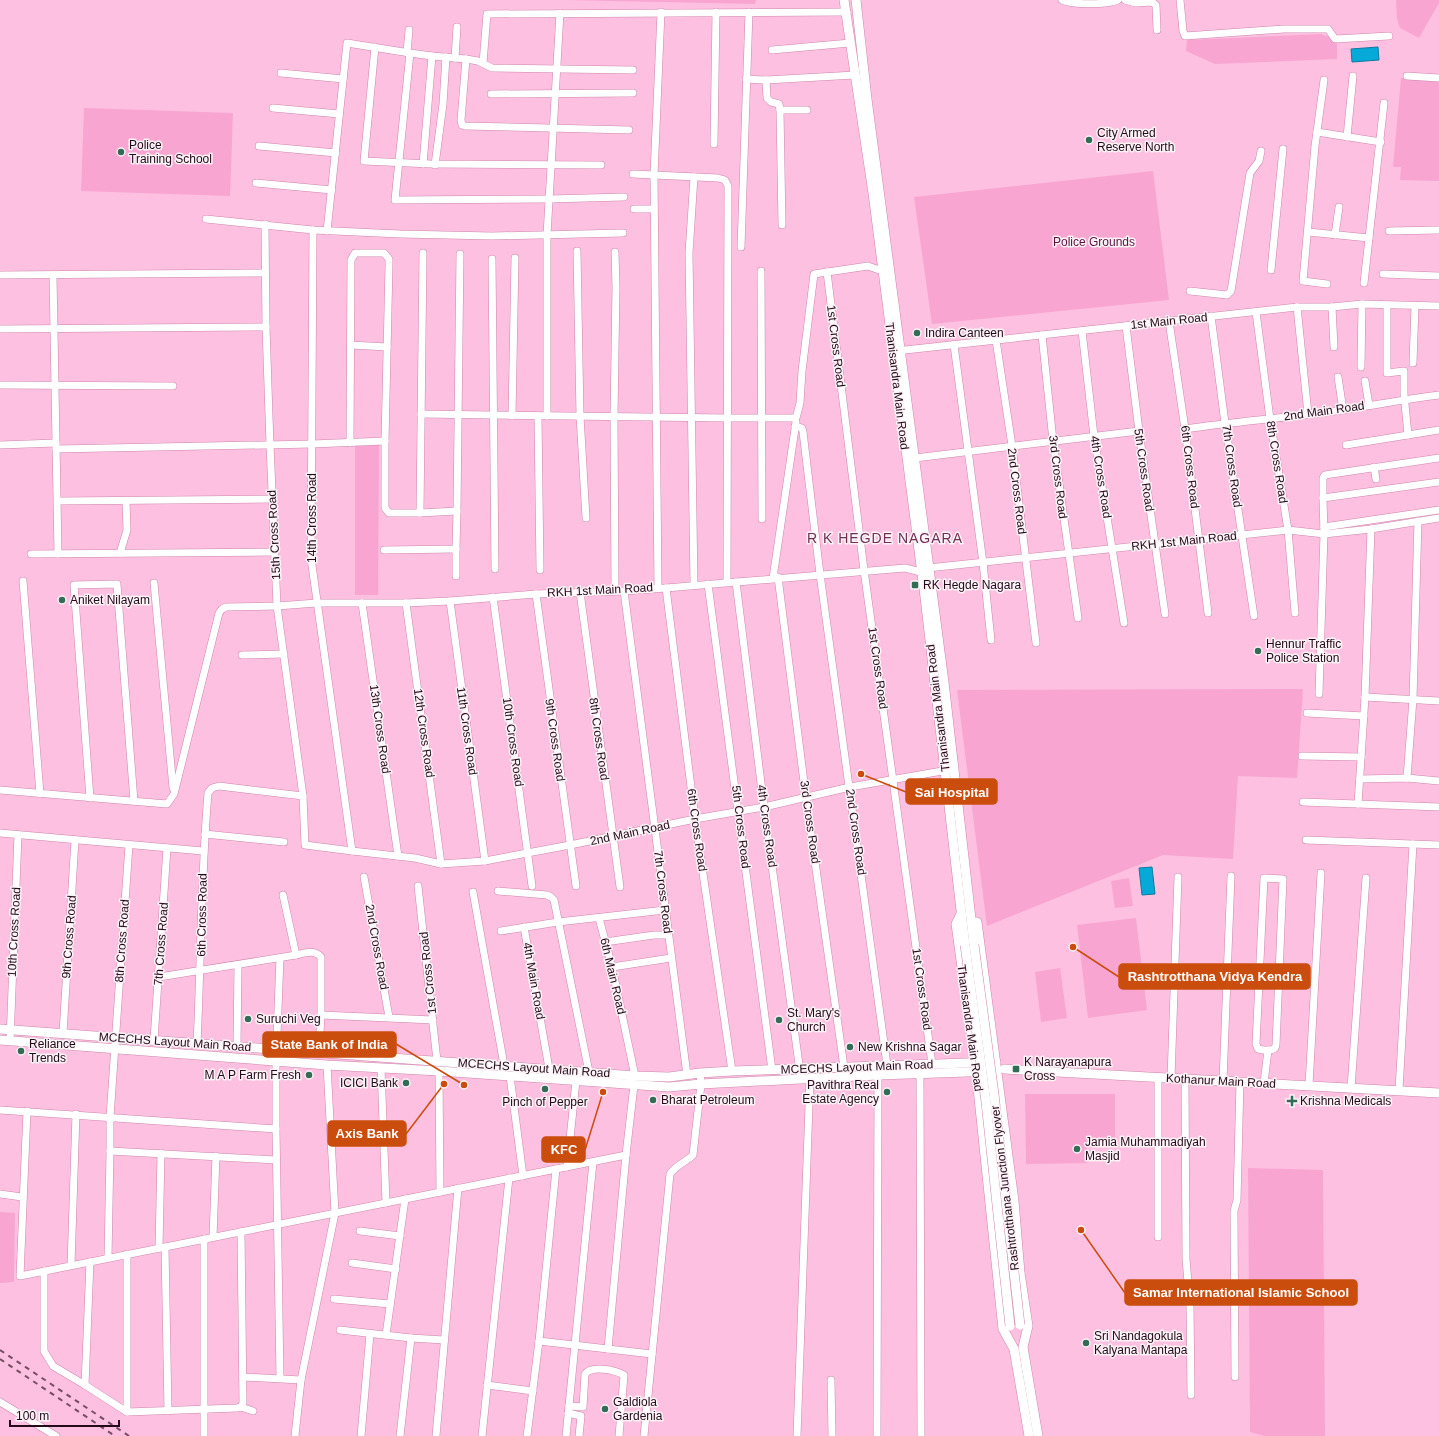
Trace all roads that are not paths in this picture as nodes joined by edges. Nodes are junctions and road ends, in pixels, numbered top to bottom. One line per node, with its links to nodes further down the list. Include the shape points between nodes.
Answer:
1 (844, 0): 10 (main road, Thanisandra Main Road)
2 (856, 0): 120 (main road, Thanisandra Main Road)
3 (1062, 0): 4 (street, via 1084,3)
4 (1118, 0)
5 (1125, 0): 14 (street, via 1136,3 1152,2 1156,5)
6 (1180, 0): 15 (street, via 1183,31 1186,36 1328,29 1334,39)
7 (661, 12): 8 (street); 11 (street); 60 (street)
8 (716, 12): 9 (street); 49 (street)
9 (749, 12): 10 (street); 33 (street)
10 (847, 12): 16 (main road, Thanisandra Main Road)
11 (560, 13): 24 (street, via 487,14); 25 (street)
12 (457, 27): 22 (street)
13 (409, 30): 19 (street)
14 (1157, 30)
15 (1389, 36)
16 (850, 43): 18 (street); 28 (main road, Thanisandra Main Road)
17 (375, 47): 19 (street); 32 (street, via 347,43); 54 (street, via 364,161)
18 (772, 50)
19 (408, 53): 20 (street); 54 (street)
20 (432, 56): 21 (street); 55 (street)
21 (446, 57): 22 (street); 56 (street)
22 (456, 58): 23 (street)
23 (466, 59): 24 (street); 44 (street, via 462,125)
24 (483, 63): 25 (street, via 492,68)
25 (556, 68): 26 (street); 38 (street)
26 (633, 70)
27 (280, 73): 32 (street)
28 (855, 75): 34 (street); 90 (main road, Thanisandra Main Road)
29 (1352, 76): 47 (street)
30 (1407, 76): 31 (street)
31 (1439, 78)
32 (343, 79): 43 (street)
33 (746, 79): 34 (street); 81 (street)
34 (766, 80): 41 (street, via 767,98 779,104)
35 (1324, 80): 46 (street)
36 (633, 93): 38 (street)
37 (491, 94): 38 (street)
38 (555, 94): 44 (street)
39 (1384, 103): 48 (street)
40 (273, 108): 43 (street)
41 (780, 110): 42 (street); 71 (street)
42 (807, 110)
43 (339, 114): 53 (street)
44 (553, 127): 45 (street); 57 (street)
45 (629, 130)
46 (1317, 132): 47 (street); 76 (street)
47 (1347, 137): 48 (street)
48 (1381, 142): 80 (street)
49 (714, 144)
50 (259, 146): 53 (street)
51 (1283, 149): 89 (street)
52 (1261, 151): 99 (street, via 1260,161 1250,173 1231,291 1227,295)
53 (336, 153): 63 (street)
54 (399, 164): 55 (street); 65 (street, via 395,200)
55 (423, 164): 56 (street)
56 (435, 164): 57 (street)
57 (551, 164): 58 (street); 65 (street)
58 (601, 164)
59 (633, 174): 60 (street)
60 (654, 175): 61 (street); 68 (street)
61 (694, 177): 142 (street, via 689,253); 143 (street, via 725,180 728,186)
62 (256, 183): 63 (street)
63 (332, 190): 74 (street)
64 (624, 197): 65 (street)
65 (549, 199): 78 (street)
66 (1338, 206): 79 (street)
67 (634, 209): 68 (street)
68 (654, 209): 141 (street)
69 (206, 218): 70 (street)
70 (265, 224): 72 (street); 92 (street, 15th Cross Road)
71 (782, 225)
72 (313, 230): 74 (street); 157 (street, 14th Cross Road)
73 (1439, 230): 75 (street)
74 (327, 231): 78 (street)
75 (1389, 231)
76 (1308, 232): 79 (street); 97 (street, via 1303,281)
77 (623, 233): 78 (street)
78 (547, 235): 138 (street)
79 (1335, 235): 80 (street)
80 (1370, 238): 98 (street)
81 (741, 247)
82 (577, 251): 139 (street)
83 (615, 252): 140 (street)
84 (423, 254): 132 (street)
85 (460, 254): 134 (street)
86 (515, 258): 136 (street)
87 (492, 259): 135 (street)
88 (761, 270): 144 (street)
89 (1271, 270)
90 (882, 271): 91 (street, via 868,266); 120 (main road, Thanisandra Main Road)
91 (827, 272): 145 (street, 3rd Cross Road, via 814,274 800,403); 199 (street, 1st Cross Road)
92 (265, 273): 95 (street); 110 (street, 15th Cross Road)
93 (1383, 274): 96 (street)
94 (0, 275): 95 (street)
95 (53, 275): 111 (street)
96 (1439, 276)
97 (1327, 284)
98 (1364, 284)
99 (1190, 291)
100 (1362, 304): 101 (street, 1st Main Road); 105 (street, 1st Main Road); 122 (street)
101 (1388, 306): 102 (street, 1st Main Road); 129 (street, via 1387,373 1404,371)
102 (1415, 306): 103 (street, 1st Main Road); 121 (street)
103 (1439, 306)
104 (1297, 307): 105 (street, 1st Main Road); 106 (street, 1st Main Road); 133 (street)
105 (1332, 307): 119 (street)
106 (1256, 312): 107 (street, 1st Main Road); 146 (street, 8th Cross Road)
107 (1211, 316): 108 (street, 1st Main Road); 147 (street, 7th Cross Road)
108 (1169, 321): 109 (street, 1st Main Road); 149 (street, 6th Cross Road)
109 (1126, 326): 113 (street, 1st Main Road); 151 (street, 5th Cross Road)
110 (266, 327): 111 (street); 159 (street, 15th Cross Road)
111 (54, 328): 112 (street); 126 (street)
112 (0, 329)
113 (1082, 330): 114 (street, 1st Main Road); 153 (street, 4th Cross Road)
114 (1042, 335): 115 (street, 1st Main Road); 155 (street, 3rd Cross Road)
115 (996, 340): 117 (street, 1st Main Road); 162 (street, 2nd Cross Road)
116 (351, 345): 118 (street); 118 (street, via 351,260 355,253 384,253 389,259); 156 (street)
117 (954, 345): 120 (street, 1st Main Road); 163 (street)
118 (388, 347): 154 (street)
119 (1334, 347)
120 (896, 351): 164 (main road, Thanisandra Main Road); 196 (main road, Thanisandra Main Road)
121 (1413, 362)
122 (1361, 367)
123 (1338, 377): 131 (street)
124 (1365, 381): 130 (street)
125 (0, 385): 126 (street)
126 (55, 385): 127 (street); 161 (street)
127 (173, 386)
128 (1439, 395): 129 (street, 2nd Main Road)
129 (1404, 400): 130 (street, 2nd Main Road); 152 (street)
130 (1369, 405): 131 (street, 2nd Main Road)
131 (1343, 410): 133 (street, 2nd Main Road)
132 (421, 414): 134 (street); 175 (street)
133 (1308, 414): 146 (street, 2nd Main Road)
134 (458, 415): 135 (street); 174 (street)
135 (494, 415): 136 (street); 197 (street)
136 (512, 416): 137 (street)
137 (538, 416): 138 (street); 198 (street)
138 (547, 416): 139 (street)
139 (580, 416): 140 (street); 176 (street)
140 (614, 417): 141 (street); 211 (street)
141 (656, 417): 142 (street); 209 (street)
142 (692, 418): 143 (street); 208 (street)
143 (727, 418): 144 (street); 204 (street)
144 (761, 418): 145 (street); 177 (street)
145 (796, 418): 148 (street, 3rd Cross Road)
146 (1270, 419): 147 (street, 2nd Main Road); 181 (street, 8th Cross Road)
147 (1225, 423): 149 (street, 2nd Main Road); 183 (street, 7th Cross Road)
148 (795, 426): 200 (street, 2nd Cross Road, via 802,428 804,432); 202 (street, 3rd Cross Road)
149 (1185, 429): 184 (street, 6th Cross Road)
150 (1439, 430): 152 (street)
151 (1139, 431): 153 (street); 185 (street, 5th Cross Road)
152 (1408, 435): 160 (street)
153 (1094, 436): 155 (street); 187 (street, 4th Cross Road)
154 (385, 441): 156 (street); 175 (street, via 385,508 389,512)
155 (1053, 441): 162 (street); 193 (street, 3rd Cross Road)
156 (350, 443): 157 (street)
157 (312, 444): 159 (street); 217 (street, 14th Cross Road, via 311,558)
158 (0, 445): 161 (street)
159 (270, 445): 161 (street); 170 (street, 15th Cross Road)
160 (1346, 445)
161 (56, 446): 172 (street)
162 (1012, 446): 163 (street); 194 (street, 2nd Cross Road)
163 (968, 451): 164 (street); 195 (street)
164 (915, 458): 196 (main road, Thanisandra Main Road)
165 (1439, 458): 166 (street)
166 (1374, 467): 167 (street); 169 (street, via 1325,476)
167 (1376, 479)
168 (1439, 482): 169 (street)
169 (1323, 498): 182 (street)
170 (273, 499): 171 (street); 189 (street, 15th Cross Road)
171 (126, 500): 172 (street); 190 (street, via 127,530)
172 (58, 501): 192 (street)
173 (1439, 510): 182 (street)
174 (457, 511): 175 (street); 186 (street)
175 (420, 513)
176 (586, 518)
177 (762, 518)
178 (1439, 518): 179 (street, RKH 1st Main Road)
179 (1418, 521): 180 (street, RKH 1st Main Road); 233 (street)
180 (1371, 528): 182 (street, RKH 1st Main Road); 232 (street)
181 (1288, 530): 182 (street, RKH 1st Main Road); 183 (street, RKH 1st Main Road); 222 (street, 8th Cross Road)
182 (1324, 530): 231 (street)
183 (1242, 535): 184 (street, RKH 1st Main Road); 224 (street, 7th Cross Road)
184 (1199, 540): 185 (street, RKH 1st Main Road); 221 (street, 6th Cross Road)
185 (1155, 544): 187 (street, RKH 1st Main Road); 223 (street, 5th Cross Road)
186 (456, 549): 188 (street); 201 (street)
187 (1112, 549): 193 (street, RKH 1st Main Road); 226 (street, 4th Cross Road)
188 (384, 550)
189 (275, 552): 190 (street); 220 (street, 15th Cross Road)
190 (120, 553): 192 (street)
191 (31, 554): 192 (street)
192 (58, 554)
193 (1068, 554): 194 (street, RKH 1st Main Road); 225 (street, 3rd Cross Road)
194 (1026, 558): 195 (street, RKH 1st Main Road); 228 (street, 2nd Cross Road)
195 (984, 563): 196 (street, RKH 1st Main Road); 227 (street)
196 (924, 565): 199 (street, RKH 1st Main Road); 239 (main road, Thanisandra Main Road)
197 (495, 569)
198 (540, 570)
199 (864, 570): 200 (street, RKH 1st Main Road); 242 (street, 1st Cross Road)
200 (820, 574): 202 (street, RKH 1st Main Road); 244 (street, 2nd Cross Road)
201 (456, 576)
202 (776, 578): 205 (street, RKH 1st Main Road); 250 (street, 3rd Cross Road)
203 (23, 581): 246 (street)
204 (727, 582): 205 (street, RKH 1st Main Road); 207 (street, RKH 1st Main Road)
205 (736, 582): 254 (street, 4th Cross Road)
206 (154, 583): 247 (street)
207 (708, 584): 208 (street, RKH 1st Main Road); 256 (street, 5th Cross Road)
208 (694, 585): 210 (street, RKH 1st Main Road)
209 (658, 588): 210 (street, RKH 1st Main Road); 212 (street, RKH 1st Main Road)
210 (666, 588): 257 (street, 6th Cross Road)
211 (615, 590): 212 (street, RKH 1st Main Road); 213 (street, RKH 1st Main Road)
212 (624, 591): 258 (street, 7th Cross Road)
213 (580, 592): 214 (street, RKH 1st Main Road); 262 (street, 8th Cross Road)
214 (536, 594): 215 (street, RKH 1st Main Road); 269 (street, 9th Cross Road)
215 (493, 597): 216 (street, RKH 1st Main Road); 275 (street, 10th Cross Road)
216 (450, 601): 219 (street, RKH 1st Main Road); 278 (street, 11th Cross Road)
217 (317, 603): 218 (street, RKH 1st Main Road); 220 (street, RKH 1st Main Road); 273 (street, 14th Cross Road)
218 (362, 603): 219 (street, RKH 1st Main Road); 276 (street, 13th Cross Road)
219 (406, 603): 274 (street, 12th Cross Road)
220 (277, 606): 229 (street, 15th Cross Road); 247 (street, RKH 1st Main Road, via 226,607 219,613)
221 (1208, 613)
222 (1295, 613)
223 (1165, 614)
224 (1254, 616)
225 (1078, 618)
226 (1124, 622)
227 (991, 640)
228 (1036, 643)
229 (284, 654): 230 (street); 248 (street, 15th Cross Road)
230 (242, 655)
231 (1318, 694)
232 (1365, 697): 233 (street); 236 (street)
233 (1413, 699): 234 (street); 240 (street)
234 (1439, 701)
235 (1307, 713): 236 (street)
236 (1364, 716): 238 (street)
237 (1302, 756): 238 (street)
238 (1361, 757): 241 (street)
239 (950, 770): 242 (street, 2nd Main Road); 293 (main road, Thanisandra Main Road); 295 (main road, Thanisandra Main Road)
240 (1407, 778): 241 (street); 243 (street)
241 (1360, 779): 253 (street)
242 (893, 780): 244 (street, 2nd Main Road); 326 (street, 1st Cross Road)
243 (1439, 780)
244 (850, 787): 250 (street, 2nd Main Road); 329 (street, 2nd Cross Road)
245 (0, 790): 246 (street)
246 (40, 794): 249 (street)
247 (174, 794): 251 (street, via 167,804)
248 (303, 796): 260 (street, 6th Cross Road, via 219,786 212,788 208,793); 266 (street, 15th Cross Road)
249 (90, 798): 251 (street); 251 (street, via 74,585 117,584)
250 (806, 798): 254 (street, 2nd Main Road); 330 (street, 3rd Cross Road)
251 (134, 801)
252 (1303, 802): 253 (street)
253 (1358, 804): 255 (street)
254 (764, 807): 256 (street, 2nd Main Road); 335 (street, 4th Cross Road)
255 (1439, 808)
256 (739, 811): 257 (street, 2nd Main Road); 336 (street, 5th Cross Road)
257 (695, 819): 258 (street, 2nd Main Road); 338 (street, 6th Cross Road)
258 (654, 828): 262 (street, 2nd Main Road); 292 (street, 7th Cross Road)
259 (0, 833): 261 (street)
260 (205, 834): 265 (street); 272 (street, 6th Cross Road)
261 (18, 835): 263 (street); 312 (street, 10th Cross Road)
262 (612, 836): 269 (street, 2nd Main Road); 288 (street, 8th Cross Road)
263 (75, 840): 268 (street); 313 (street, 9th Cross Road)
264 (1306, 840): 267 (street)
265 (284, 842)
266 (304, 844): 273 (street, 2nd Main Road)
267 (1413, 844): 270 (street); 358 (street)
268 (129, 845): 271 (street); 314 (street, 8th Cross Road)
269 (570, 845): 275 (street, 2nd Main Road); 287 (street, 9th Cross Road)
270 (1439, 845)
271 (167, 848): 272 (street); 307 (street, 7th Cross Road)
272 (203, 851): 306 (street, 6th Cross Road)
273 (352, 851): 276 (street, 2nd Main Road)
274 (439, 853): 277 (street); 279 (street, 12th Cross Road)
275 (528, 853): 278 (street, 2nd Main Road); 286 (street, 10th Cross Road)
276 (398, 856): 277 (street, 2nd Main Road)
277 (424, 860): 279 (street, 2nd Main Road)
278 (485, 861): 279 (street, 2nd Main Road)
279 (441, 864)
280 (1321, 873): 356 (street)
281 (1231, 876): 352 (street)
282 (364, 877): 309 (street, 2nd Cross Road)
283 (1178, 877): 348 (street)
284 (1366, 878): 357 (street)
285 (418, 886): 310 (street, 1st Cross Road)
286 (532, 886)
287 (576, 886)
288 (620, 887)
289 (498, 891): 296 (street, via 551,897 554,900)
290 (473, 892): 328 (street)
291 (283, 895): 301 (street)
292 (665, 910): 294 (street); 299 (street, 7th Cross Road)
293 (970, 911): 295 (main road, Rashtrotthana Junction Flyover); 331 (main road, Thanisandra Main Road, via 977,922)
294 (599, 918): 296 (street); 300 (street, 6th Main Road)
295 (965, 920): 333 (main road, Thanisandra Main Road, via 956,924); 408 (main road, Rashtrotthana Junction Flyover, bridge, via 1010,1326); 408 (main road, Rashtrotthana Junction Flyover, bridge, via 994,1094 1020,1326)
296 (558, 922): 297 (street, 4th Main Road); 339 (street)
297 (524, 927): 298 (street); 334 (street, 4th Main Road)
298 (501, 931)
299 (668, 935): 300 (street); 303 (street, 7th Cross Road)
300 (605, 942): 305 (street, 6th Main Road)
301 (296, 955): 302 (street); 308 (street, via 313,952 321,957)
302 (280, 958): 304 (street); 321 (street)
303 (671, 958): 305 (street); 343 (street, 7th Cross Road)
304 (238, 965): 306 (street); 319 (street)
305 (612, 967): 351 (street, 6th Main Road)
306 (201, 971): 307 (street); 318 (street, 6th Cross Road)
307 (159, 977): 316 (street, 7th Cross Road)
308 (321, 1015): 309 (street); 323 (street)
309 (389, 1017): 310 (street)
310 (433, 1020): 325 (street, 1st Cross Road)
311 (0, 1029): 312 (main road, MCECHS Layout Main Road)
312 (10, 1030): 313 (main road, MCECHS Layout Main Road); 317 (street, 10th Cross Road)
313 (63, 1033): 314 (main road, MCECHS Layout Main Road)
314 (116, 1038): 316 (main road, MCECHS Layout Main Road); 320 (street, 8th Cross Road)
315 (0, 1040): 317 (main road, MCECHS Layout Main Road)
316 (154, 1040): 318 (main road, MCECHS Layout Main Road)
317 (10, 1041): 320 (main road, MCECHS Layout Main Road)
318 (197, 1044): 319 (main road, MCECHS Layout Main Road)
319 (237, 1046): 321 (main road, MCECHS Layout Main Road)
320 (115, 1048): 324 (main road, MCECHS Layout Main Road); 363 (street, 8th Cross Road)
321 (277, 1050): 323 (main road, MCECHS Layout Main Road); 324 (street)
322 (1268, 1050): 322 (street, via 1258,1049 1256,1044 1264,878 1283,879 1276,1045 1273,1050); 354 (street)
323 (319, 1052): 325 (main road, MCECHS Layout Main Road)
324 (276, 1061): 327 (main road, MCECHS Layout Main Road); 364 (street)
325 (437, 1061): 328 (main road, MCECHS Layout Main Road)
326 (932, 1064): 329 (main road, MCECHS Layout Main Road); 333 (main road, MCECHS Layout Main Road)
327 (327, 1065): 332 (main road, MCECHS Layout Main Road); 381 (street)
328 (504, 1065): 334 (main road, MCECHS Layout Main Road)
329 (887, 1065): 330 (main road, MCECHS Layout Main Road)
330 (844, 1067): 335 (main road, MCECHS Layout Main Road)
331 (999, 1067): 333 (main road, Kothanur Main Road); 345 (main road, Kothanur Main Road); 397 (main road, Thanisandra Main Road)
332 (380, 1068): 337 (main road, MCECHS Layout Main Road); 380 (street)
333 (973, 1068): 341 (main road, MCECHS Layout Main Road); 398 (main road, Thanisandra Main Road, via 978,1087)
334 (550, 1069): 339 (main road, MCECHS Layout Main Road); 346 (street, 4th Main Road)
335 (800, 1069): 336 (main road, MCECHS Layout Main Road); 347 (street, 4th Cross Road)
336 (772, 1070): 338 (main road, MCECHS Layout Main Road)
337 (439, 1071): 344 (main road, MCECHS Layout Main Road); 376 (street)
338 (732, 1071): 340 (main road, MCECHS Layout Main Road)
339 (589, 1072): 351 (main road, MCECHS Layout Main Road)
340 (700, 1073): 343 (main road, MCECHS Layout Main Road); 355 (street)
341 (920, 1073): 342 (main road, MCECHS Layout Main Road); 443 (street)
342 (878, 1074): 347 (main road, MCECHS Layout Main Road); 442 (street)
343 (687, 1075): 351 (main road, MCECHS Layout Main Road)
344 (510, 1076): 346 (main road, MCECHS Layout Main Road); 373 (street)
345 (1158, 1077): 348 (main road, Kothanur Main Road); 387 (street)
346 (550, 1078): 350 (main road, MCECHS Layout Main Road)
347 (805, 1078): 355 (main road, MCECHS Layout Main Road); 440 (street, 4th Cross Road)
348 (1171, 1078): 349 (main road, Kothanur Main Road)
349 (1185, 1078): 352 (main road, Kothanur Main Road); 419 (street, via 1186,1259 1190,1305)
350 (576, 1080): 351 (main road, MCECHS Layout Main Road); 371 (street)
351 (635, 1080): 355 (main road, MCECHS Layout Main Road, via 669,1087); 367 (street, 6th Main Road)
352 (1223, 1081): 353 (main road, Kothanur Main Road)
353 (1240, 1082): 354 (main road, Kothanur Main Road); 412 (street, via 1237,1200 1234,1211)
354 (1264, 1083): 356 (main road, Kothanur Main Road)
355 (701, 1084): 410 (street, via 693,1155 674,1168 670,1174)
356 (1309, 1086): 357 (main road, Kothanur Main Road)
357 (1351, 1088): 358 (main road, Kothanur Main Road)
358 (1399, 1090): 359 (main road, Kothanur Main Road)
359 (1439, 1093)
360 (0, 1110): 361 (street)
361 (27, 1111): 362 (street); 378 (street)
362 (76, 1114): 363 (street); 394 (street)
363 (110, 1117): 364 (street); 365 (street, 8th Cross Road)
364 (276, 1129): 369 (street)
365 (110, 1151): 366 (street); 391 (street, 8th Cross Road)
366 (161, 1153): 368 (street); 389 (street)
367 (626, 1155): 370 (street); 409 (street, 6th Main Road)
368 (216, 1156): 369 (street); 386 (street)
369 (276, 1160): 382 (street)
370 (593, 1162): 371 (street); 407 (street)
371 (567, 1167): 372 (street)
372 (556, 1169): 373 (street); 406 (street)
373 (523, 1176): 374 (street)
374 (509, 1178): 375 (street); 417 (street)
375 (458, 1188): 376 (street); 405 (street)
376 (440, 1192): 379 (street)
377 (0, 1194): 378 (street)
378 (22, 1197): 396 (street, via 20,1276)
379 (405, 1199): 380 (street); 385 (street)
380 (386, 1203): 381 (street)
381 (334, 1213): 382 (street); 414 (street)
382 (278, 1224): 384 (street); 413 (street)
383 (360, 1231): 385 (street)
384 (241, 1232): 386 (street); 411 (street)
385 (400, 1236): 395 (street)
386 (213, 1237): 388 (street)
387 (1158, 1237)
388 (204, 1239): 389 (street); 423 (street)
389 (162, 1247): 390 (street); 424 (street)
390 (127, 1254): 391 (street); 426 (street)
391 (108, 1258): 392 (street)
392 (90, 1262): 394 (street); 416 (street)
393 (352, 1264): 395 (street)
394 (72, 1265): 396 (street)
395 (396, 1269): 400 (street)
396 (44, 1271): 416 (street, via 44,1351 52,1366)
397 (1020, 1273): 398 (main road); 408 (main road, Thanisandra Main Road, via 1028,1326)
398 (997, 1276): 408 (main road, Thanisandra Main Road, via 1003,1329)
399 (334, 1299): 400 (street)
400 (390, 1304): 403 (street)
401 (340, 1330): 402 (street)
402 (370, 1334): 403 (street); 431 (street)
403 (386, 1335): 404 (street)
404 (411, 1338): 405 (street); 432 (street)
405 (444, 1340): 433 (street)
406 (539, 1341): 407 (street); 418 (street)
407 (575, 1345): 409 (street); 421 (street)
408 (1018, 1348): 444 (main road, Thanisandra Main Road); 445 (main road, Thanisandra Main Road)
409 (608, 1349): 410 (street)
410 (652, 1354): 439 (street)
411 (243, 1377): 413 (street); 422 (street)
412 (1235, 1377)
413 (280, 1378): 414 (street)
414 (301, 1380): 430 (street)
415 (831, 1380): 441 (street)
416 (85, 1385): 426 (street)
417 (487, 1385): 418 (street); 434 (street)
418 (533, 1391): 435 (street)
419 (1191, 1395)
420 (0, 1402): 428 (street)
421 (569, 1406): 427 (street); 438 (street, via 583,1407 585,1374 588,1371 619,1372 624,1375)
422 (241, 1407): 423 (street); 425 (street)
423 (204, 1410): 424 (street); 429 (street)
424 (168, 1411): 426 (street)
425 (253, 1411)
426 (127, 1412)
427 (568, 1414): 436 (street); 437 (street, via 581,1416)
428 (56, 1436)
429 (204, 1436)
430 (295, 1436)
431 (361, 1436)
432 (400, 1436)
433 (436, 1436)
434 (482, 1436)
435 (527, 1436)
436 (566, 1436)
437 (579, 1436)
438 (619, 1436)
439 (644, 1436)
440 (797, 1436)
441 (832, 1436)
442 (877, 1436)
443 (921, 1436)
444 (1029, 1436)
445 (1038, 1436)

